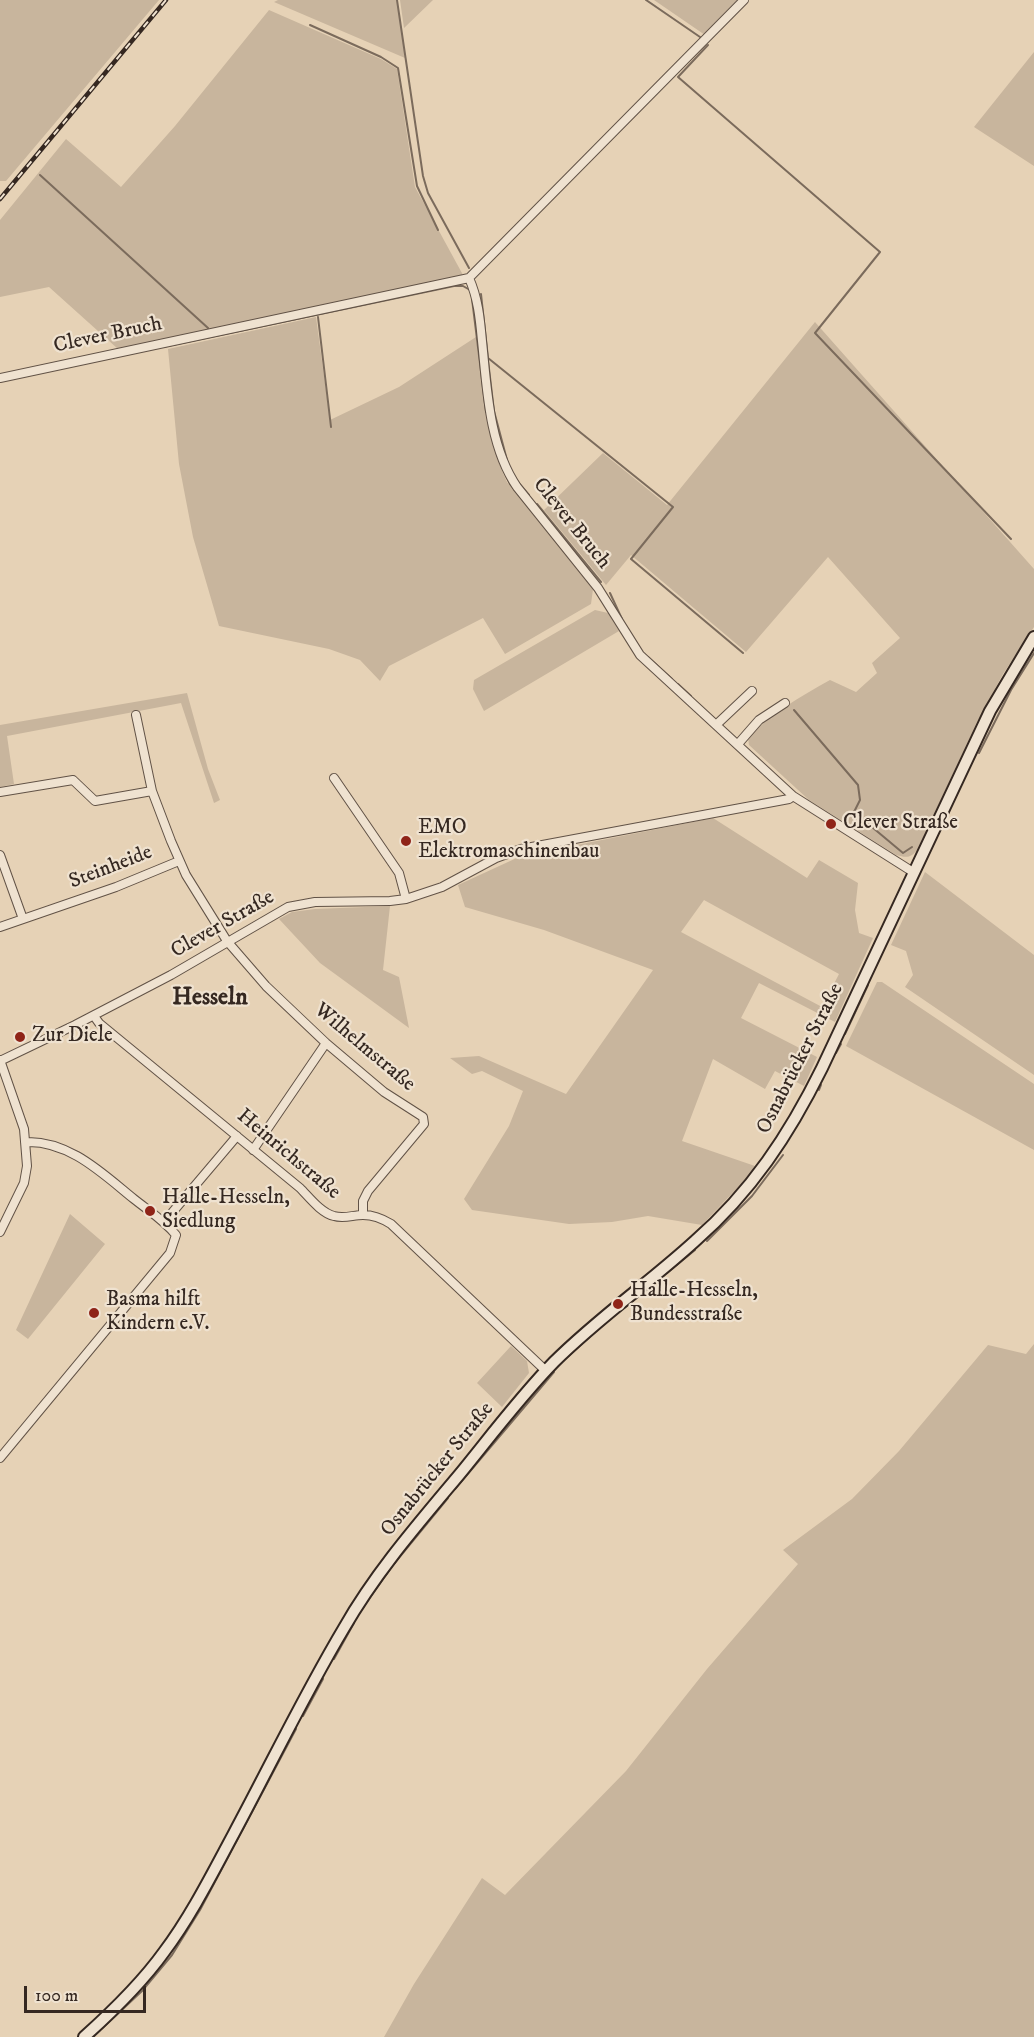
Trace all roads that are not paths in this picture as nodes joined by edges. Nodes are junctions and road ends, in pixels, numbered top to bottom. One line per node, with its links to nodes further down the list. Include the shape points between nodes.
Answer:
1 (744, 0): 2 (street)
2 (469, 278): 3 (street, Clever Bruch); 8 (street, Clever Bruch, via 477,302 490,410 508,473 598,588 640,655)
3 (0, 378)
4 (1034, 637): 16 (main road, Osnabrücker Straße, via 990,711)
5 (752, 691): 8 (street)
6 (785, 703): 9 (street, via 759,720)
7 (136, 715): 11 (street)
8 (716, 725): 9 (street, Clever Bruch)
9 (738, 744): 13 (street, Clever Bruch)
10 (334, 778): 17 (street, via 399,873)
11 (152, 791): 12 (street, via 95,801 74,780); 15 (street)
12 (0, 792)
13 (793, 795): 16 (street); 17 (street, Clever Straße, via 789,799 522,849 496,858 442,887)
14 (0, 855): 18 (street)
15 (179, 861): 18 (street, Steinheide); 20 (street, Steinheide)
16 (913, 872): 30 (main road, Osnabrücker Straße, via 781,1143 749,1186 697,1240 593,1326)
17 (406, 899): 20 (street, Clever Straße, via 299,904)
18 (23, 920): 19 (street, Steinheide)
19 (0, 927)
20 (227, 941): 21 (street, Clever Straße); 22 (street, Wilhelmstraße, via 266,986)
21 (94, 1016): 23 (street, Clever Straße); 24 (street, Heinrichstraße)
22 (326, 1043): 26 (street); 27 (street, Wilhelmstraße, via 384,1092 423,1117 424,1124 368,1191)
23 (0, 1060): 25 (street, via 24,1129)
24 (237, 1136): 26 (street, Heinrichstraße); 28 (street)
25 (25, 1143): 28 (street, via 37,1142 79,1157); 29 (street, via 24,1183)
26 (253, 1150): 27 (street, Heinrichstraße, via 322,1210 333,1216)
27 (363, 1215): 30 (street, Heinrichstraße, via 391,1224)
28 (165, 1221): 31 (street, via 176,1235 170,1253)
29 (0, 1232)
30 (546, 1371): 32 (main road, Osnabrücker Straße, via 372,1583 342,1630 178,1933 137,1986)
31 (0, 1458)
32 (84, 2037)

